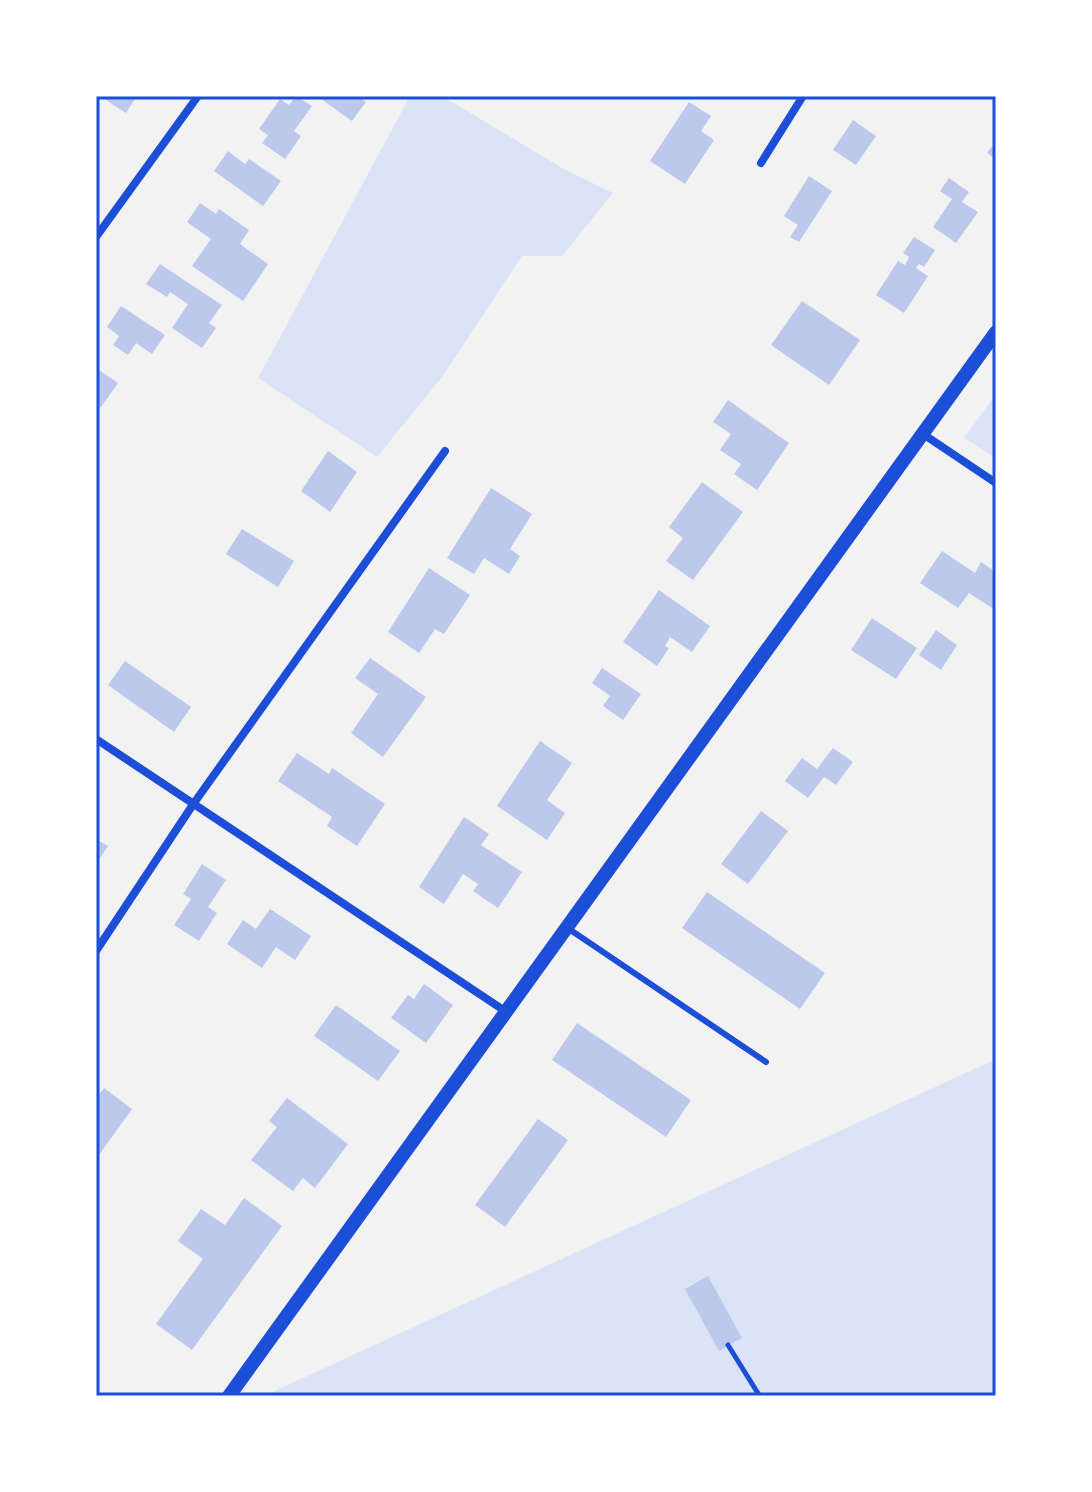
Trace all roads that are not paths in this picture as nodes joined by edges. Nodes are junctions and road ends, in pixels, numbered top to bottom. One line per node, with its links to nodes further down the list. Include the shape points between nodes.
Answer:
1 (198, 96): 4 (street)
2 (803, 96): 3 (street)
3 (761, 163)
4 (96, 237)
5 (996, 332): 6 (street)
6 (923, 434): 8 (street); 11 (street)
7 (445, 451): 10 (street)
8 (996, 483)
9 (96, 739): 10 (street)
10 (194, 803): 12 (street); 13 (street)
11 (566, 927): 13 (street); 14 (lane)
12 (96, 951)
13 (505, 1011): 15 (street)
14 (766, 1062)
15 (229, 1396)

